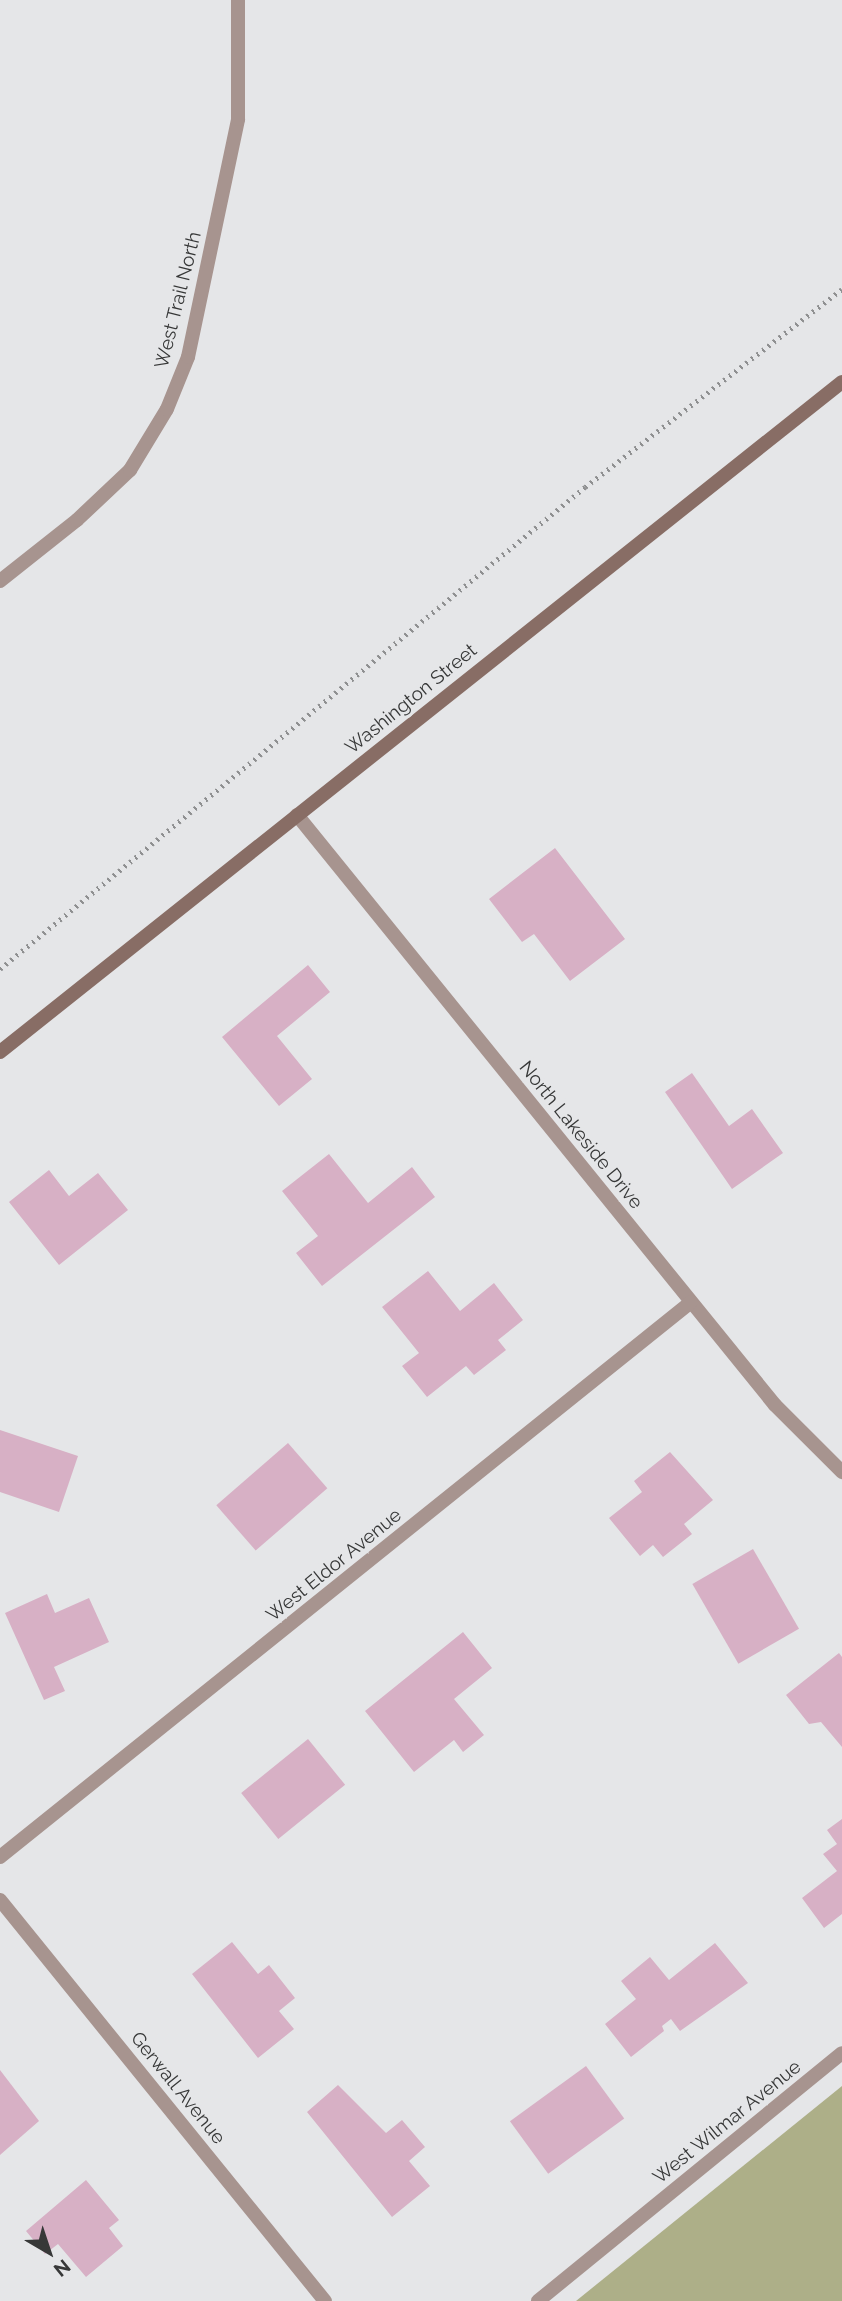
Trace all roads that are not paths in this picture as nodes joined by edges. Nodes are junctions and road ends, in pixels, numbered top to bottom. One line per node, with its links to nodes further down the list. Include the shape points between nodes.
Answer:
1 (238, 0): 3 (street, West Trail North, via 238,119 188,357 167,409 130,470 77,520)
2 (842, 382): 4 (main road, Washington Street)
3 (0, 581)
4 (297, 815): 5 (main road, Washington Street); 7 (street, North Lakeside Drive)
5 (3, 1050): 6 (main road, Washington Street)
6 (0, 1064)
7 (691, 1302): 8 (street, North Lakeside Drive, via 775,1405); 9 (street, West Eldor Avenue)
8 (842, 1472)
9 (0, 1857)
10 (0, 1900): 12 (street, Gerwall Avenue)
11 (842, 2053): 13 (street, West Wilmar Avenue)
12 (326, 2301)
13 (538, 2301)

